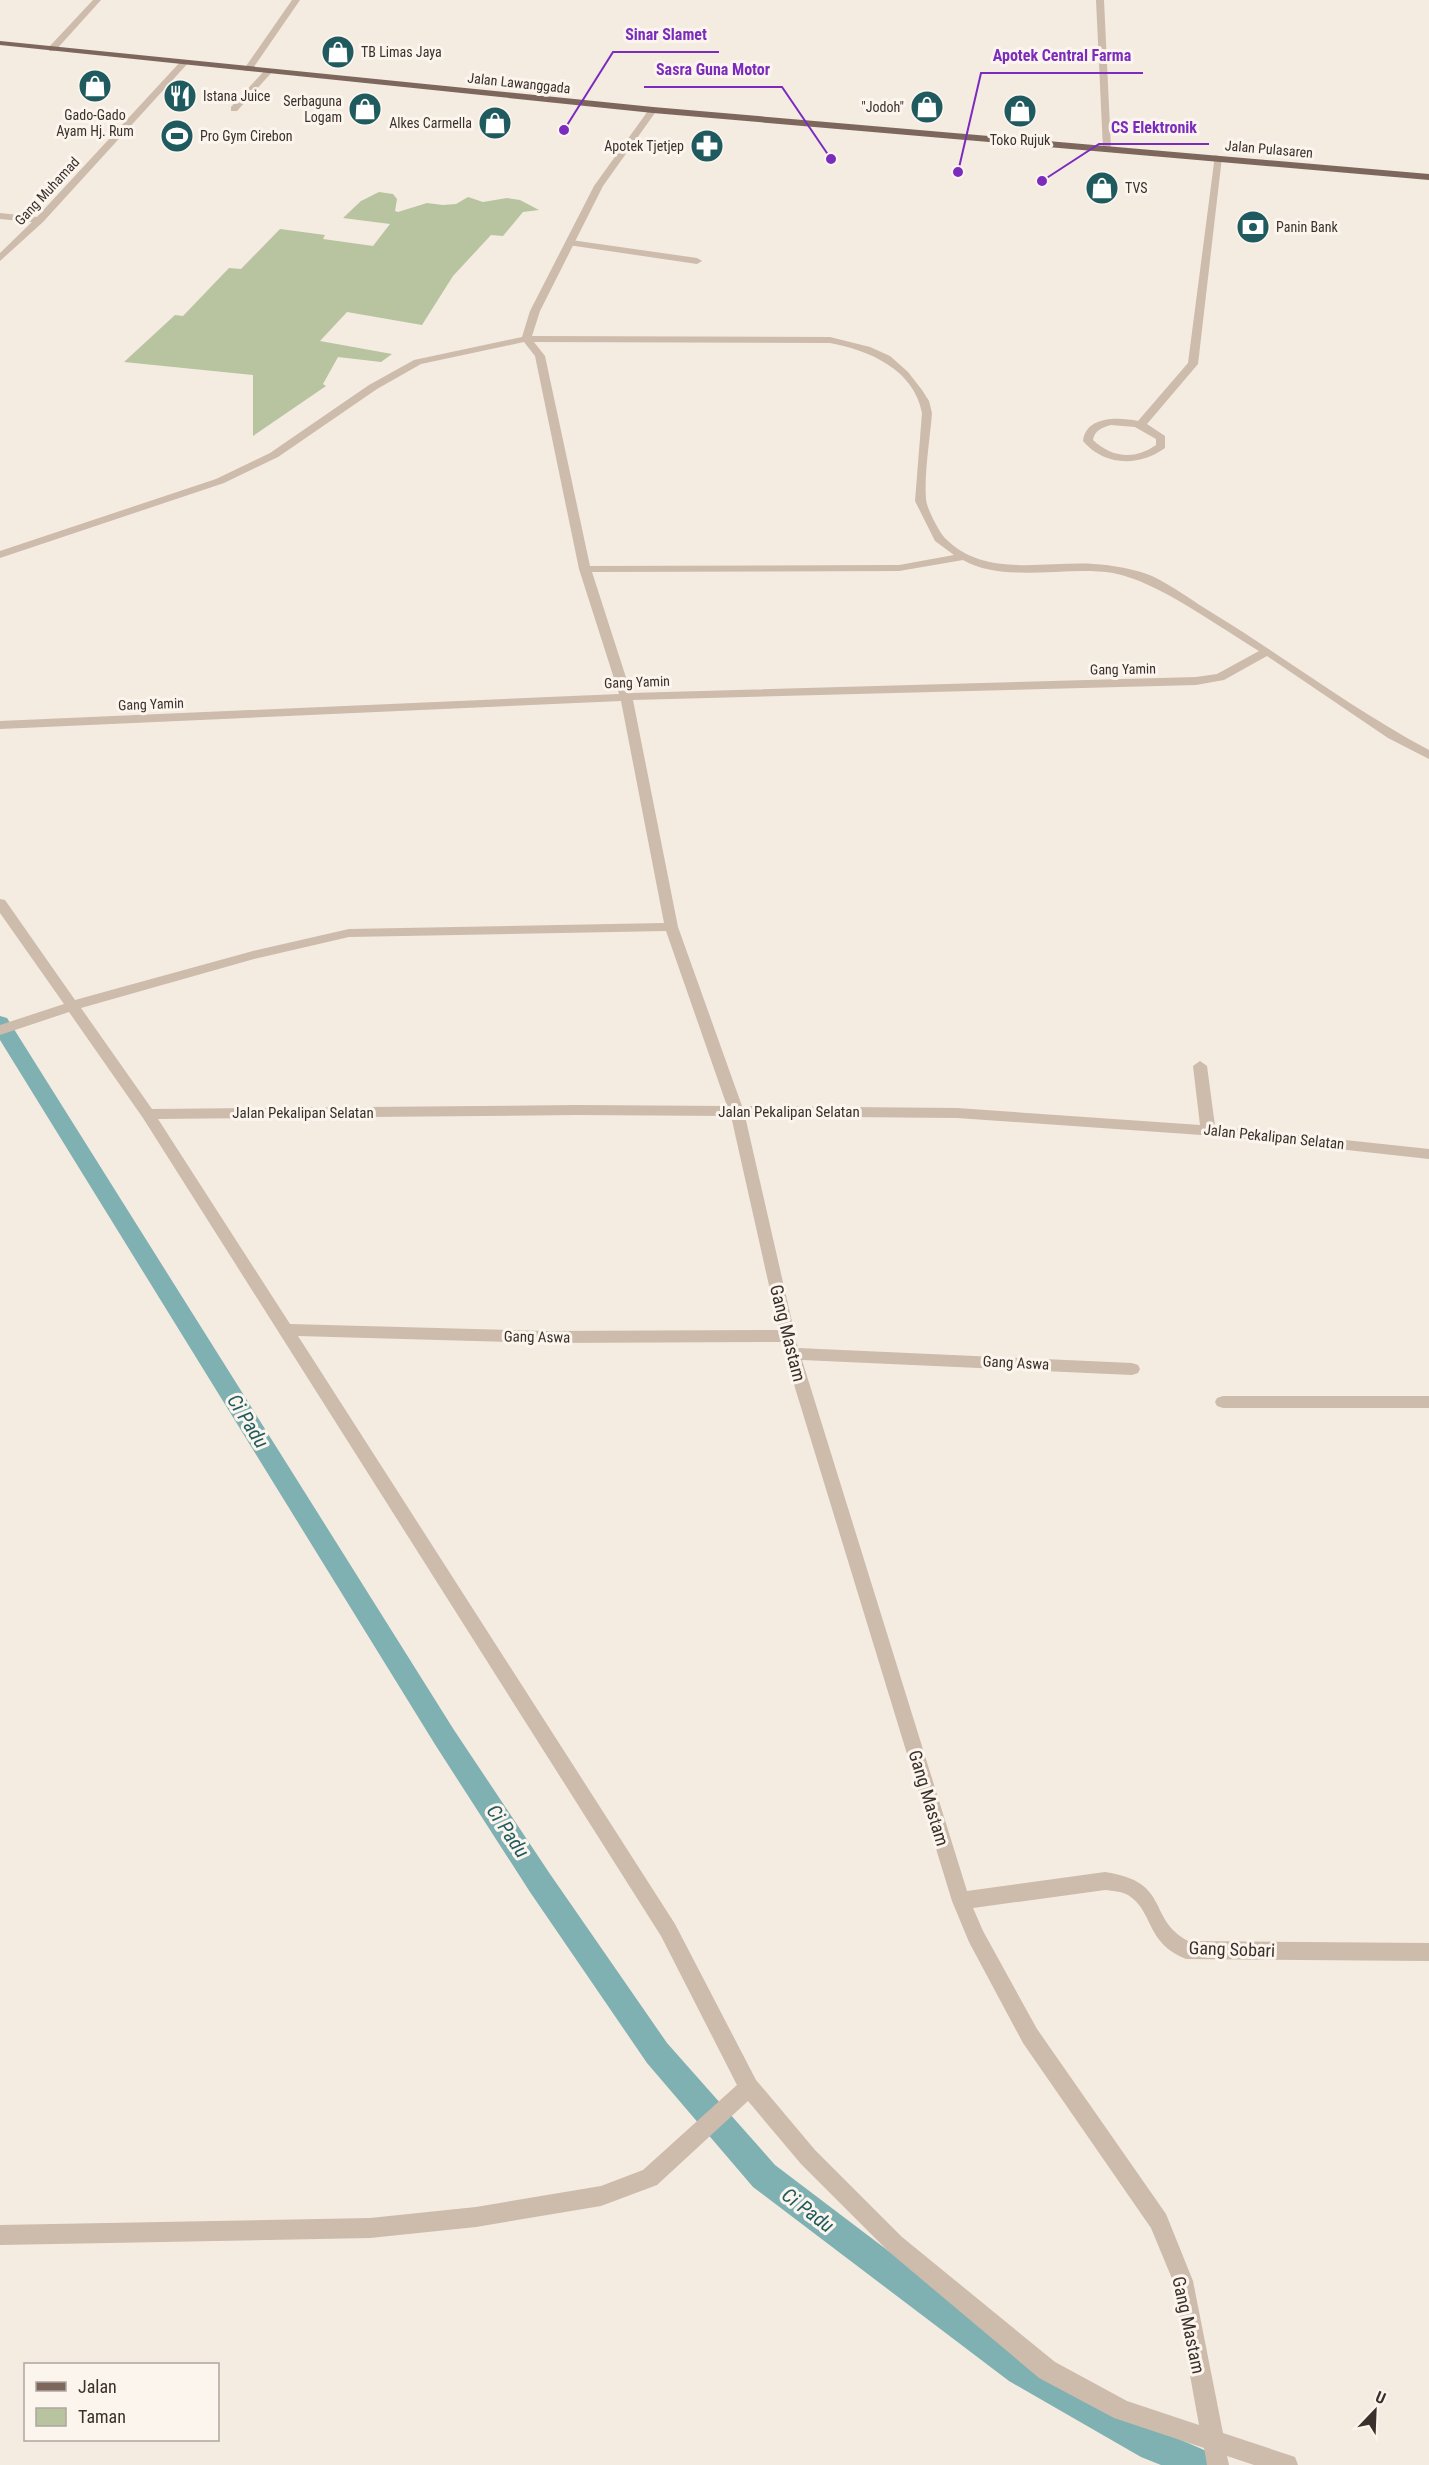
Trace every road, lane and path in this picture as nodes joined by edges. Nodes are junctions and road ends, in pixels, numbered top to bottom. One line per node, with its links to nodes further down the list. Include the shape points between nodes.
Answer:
1 (97, 0): 5 (street)
2 (296, 0): 7 (street)
3 (1100, 0): 11 (street)
4 (0, 44): 5 (main road, Jalan Lawanggada)
5 (52, 49): 6 (main road, Jalan Lawanggada)
6 (184, 62): 7 (main road, Jalan Lawanggada); 15 (street, Gang Muhamad)
7 (248, 69): 8 (main road, Jalan Lawanggada)
8 (268, 71): 9 (street); 10 (main road, Jalan Lawanggada)
9 (234, 109)
10 (653, 110): 11 (main road, Jalan Lawanggada); 16 (street, via 599,186)
11 (1107, 149): 12 (main road, Jalan Pulasaren)
12 (1218, 157): 13 (main road, Jalan Pulasaren); 20 (street, via 1193,364)
13 (1429, 177)
14 (0, 216): 15 (street)
15 (40, 220): 17 (street, Gang Muhamad)
16 (570, 243): 18 (street); 19 (street, via 535,311)
17 (0, 258)
18 (697, 261)
19 (526, 339): 21 (street, via 418,362 373,387 274,455 220,481); 22 (street, via 809,339 875,351 900,367 925,399 920,501 939,539); 23 (street, Gang Mastam, via 540,356)
20 (1141, 424): 20 (street, via 1154,430 1161,438 1161,446 1140,458 1108,456 1088,441 1096,426 1110,422)
21 (0, 555)
22 (962, 556): 23 (street, via 899,568); 24 (street, via 1002,567 1094,567 1148,579)
23 (585, 569): 25 (street, Gang Mastam)
24 (1267, 651): 25 (street, Gang Yamin, via 1220,677 1196,681); 27 (street, via 1392,735)
25 (626, 698): 26 (street, Gang Yamin); 29 (street, Gang Mastam)
26 (0, 725)
27 (1429, 755)
28 (0, 903): 30 (street)
29 (671, 927): 30 (street, via 349,933 253,955); 33 (street, Gang Mastam)
30 (72, 1006): 31 (street); 34 (street)
31 (0, 1030)
32 (1200, 1066): 35 (street)
33 (737, 1113): 34 (street, Jalan Pekalipan Selatan, via 577,1110); 35 (street, Jalan Pekalipan Selatan, via 957,1113); 38 (street, Gang Mastam)
34 (148, 1114): 37 (street)
35 (1208, 1130): 36 (street, Jalan Pekalipan Selatan)
36 (1429, 1154)
37 (286, 1330): 38 (street, Gang Aswa); 44 (street, via 668,1930)
38 (789, 1345): 39 (street, Gang Aswa, via 827,1354); 42 (street, Gang Mastam)
39 (1132, 1369)
40 (1223, 1402): 41 (street)
41 (1429, 1402)
42 (961, 1901): 43 (street, Gang Sobari, via 1122,1881 1140,1891 1170,1941 1186,1950); 46 (street, Gang Mastam, via 1030,2036 1159,2221 1183,2281)
43 (1429, 1952)
44 (745, 2091): 45 (street, via 650,2178 601,2196 476,2217 370,2228); 46 (street, via 895,2244 1047,2370 1122,2410)
45 (0, 2235)
46 (1212, 2440): 47 (street, Gang Mastam); 48 (street)
47 (1218, 2465)
48 (1287, 2465)

